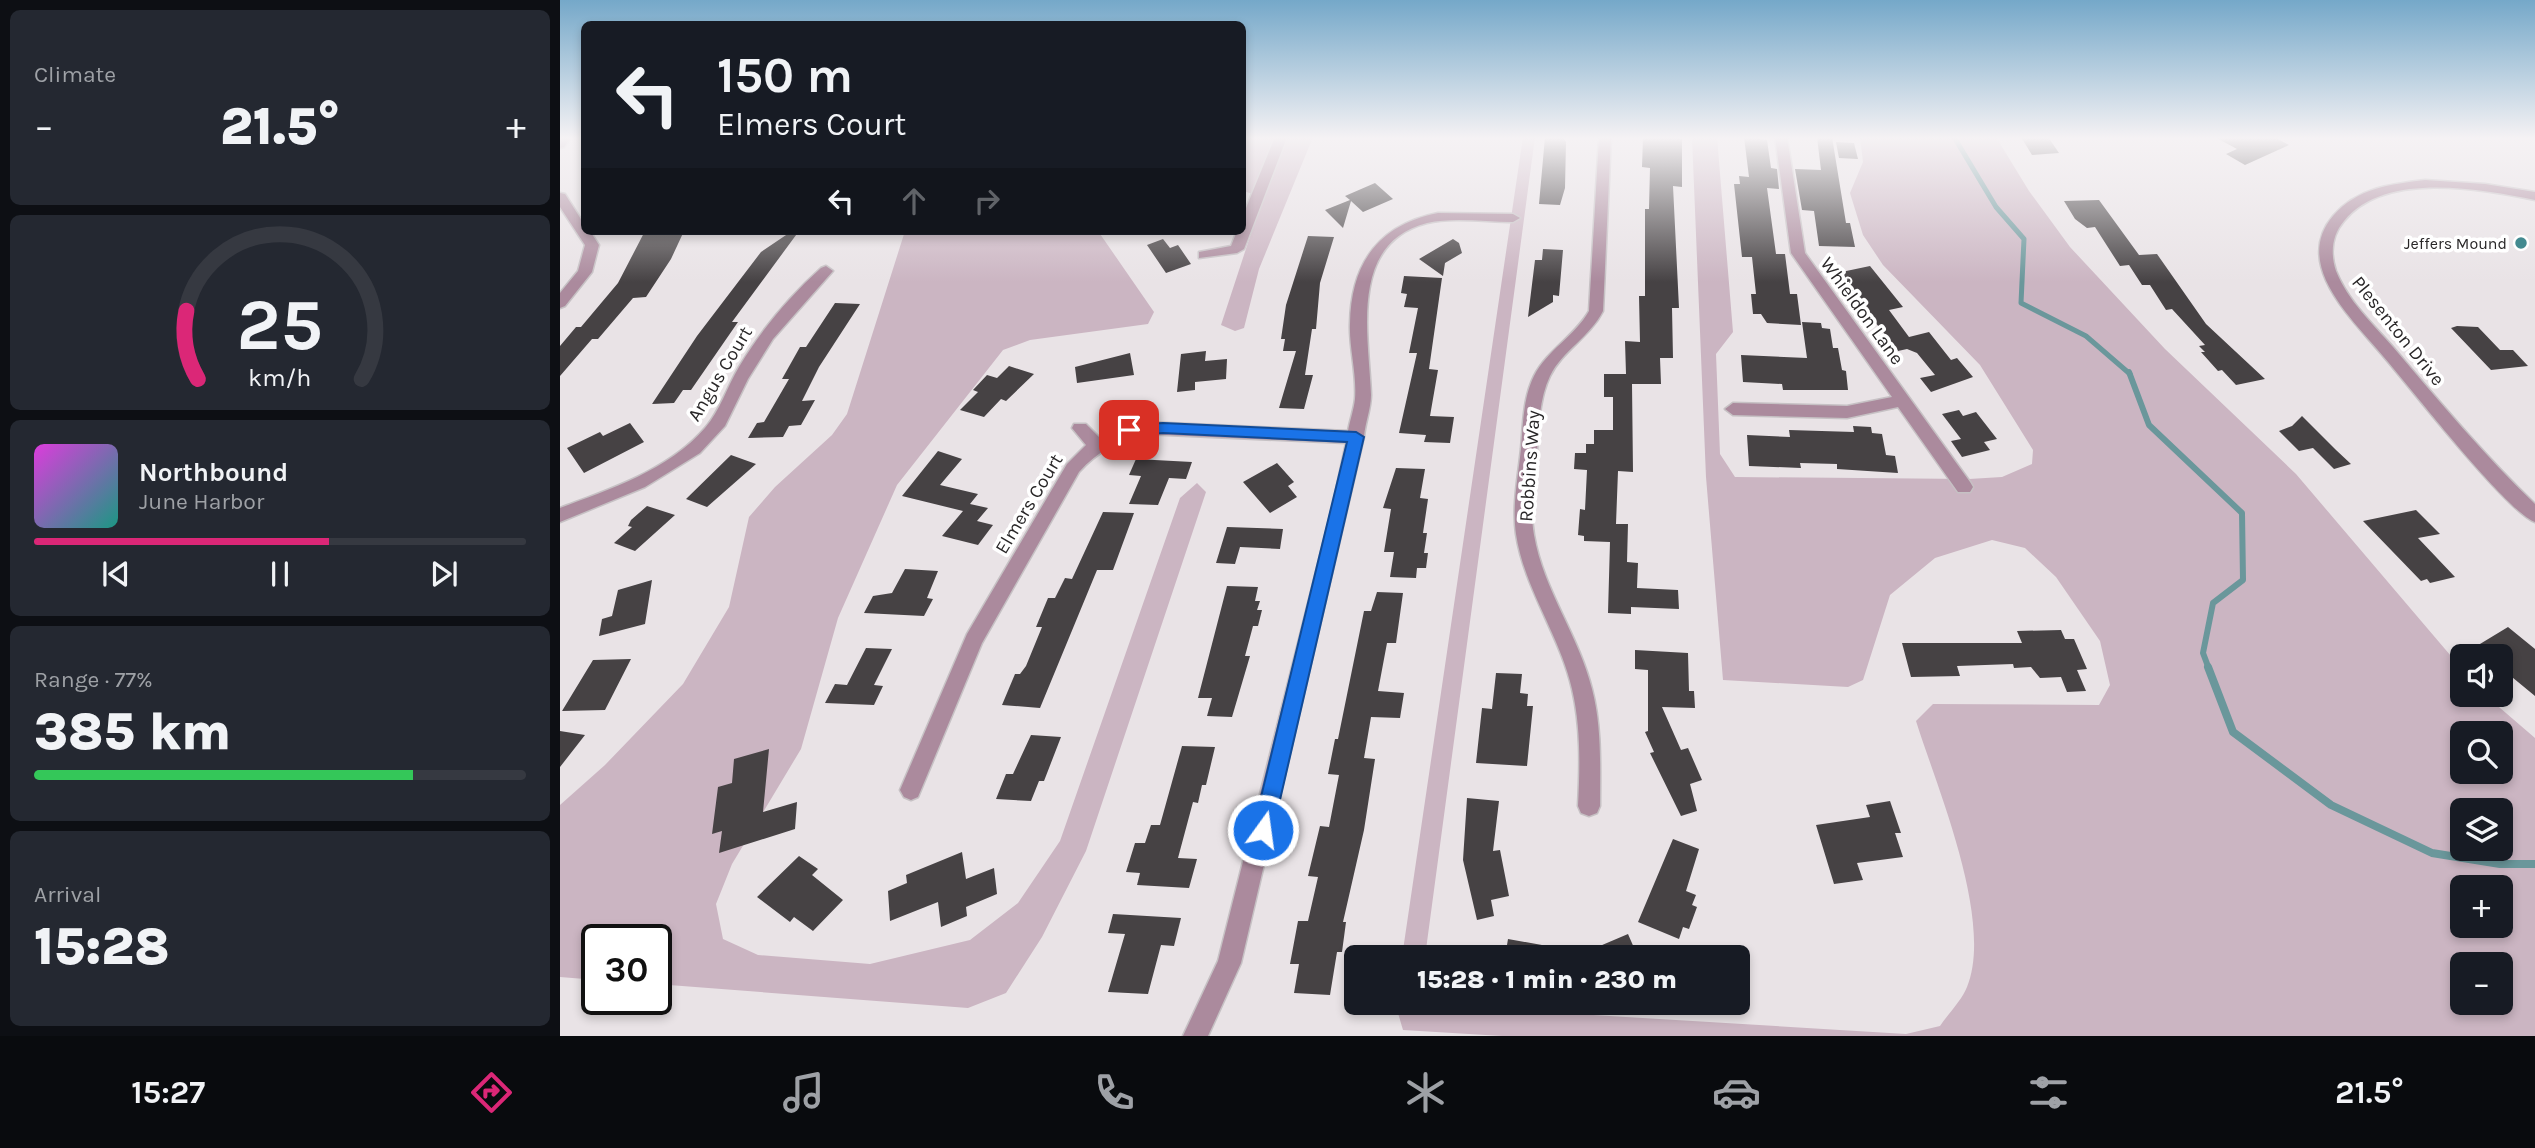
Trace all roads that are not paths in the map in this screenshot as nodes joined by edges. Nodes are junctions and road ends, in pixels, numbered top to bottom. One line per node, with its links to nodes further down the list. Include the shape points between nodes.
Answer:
1 (1262, 185): 9 (street)
2 (1602, 185): 25 (street, Robbins Way, via 1596,311 1590,326 1542,375 1533,405 1524,506 1528,546 1578,673 1585,703 1591,738)
3 (1788, 185): 16 (street, Whieldon Lane, via 1798,253)
4 (2416, 185): 23 (street, Plesenton Drive, via 2381,191 2337,216 2327,235 2325,255 2335,283 2471,448)
5 (2463, 185): 6 (street, Plesenton Drive)
6 (2535, 196)
7 (565, 202): 10 (street)
8 (1513, 218): 19 (street, via 1419,221 1392,235 1380,248 1363,280 1359,301 1363,398)
9 (1246, 226)
10 (581, 227)
11 (586, 235): 15 (street, via 592,245 585,271)
12 (1242, 235): 13 (street, via 1237,249)
13 (1204, 255)
14 (826, 271): 22 (street, Angus Court, via 776,324 725,412 695,449 640,480)
15 (560, 303)
16 (1903, 400): 17 (street, via 1847,412); 21 (street, Whieldon Lane)
17 (1733, 409)
18 (1080, 428): 20 (street)
19 (1356, 437): 20 (street, Elmers Court, via 1145,428); 26 (street, via 1229,963)
20 (1096, 445): 24 (street, Elmers Court, via 1073,468 974,640)
21 (1964, 487)
22 (560, 515)
23 (2535, 515)
24 (911, 790)
25 (1589, 806)
26 (1195, 1036)

